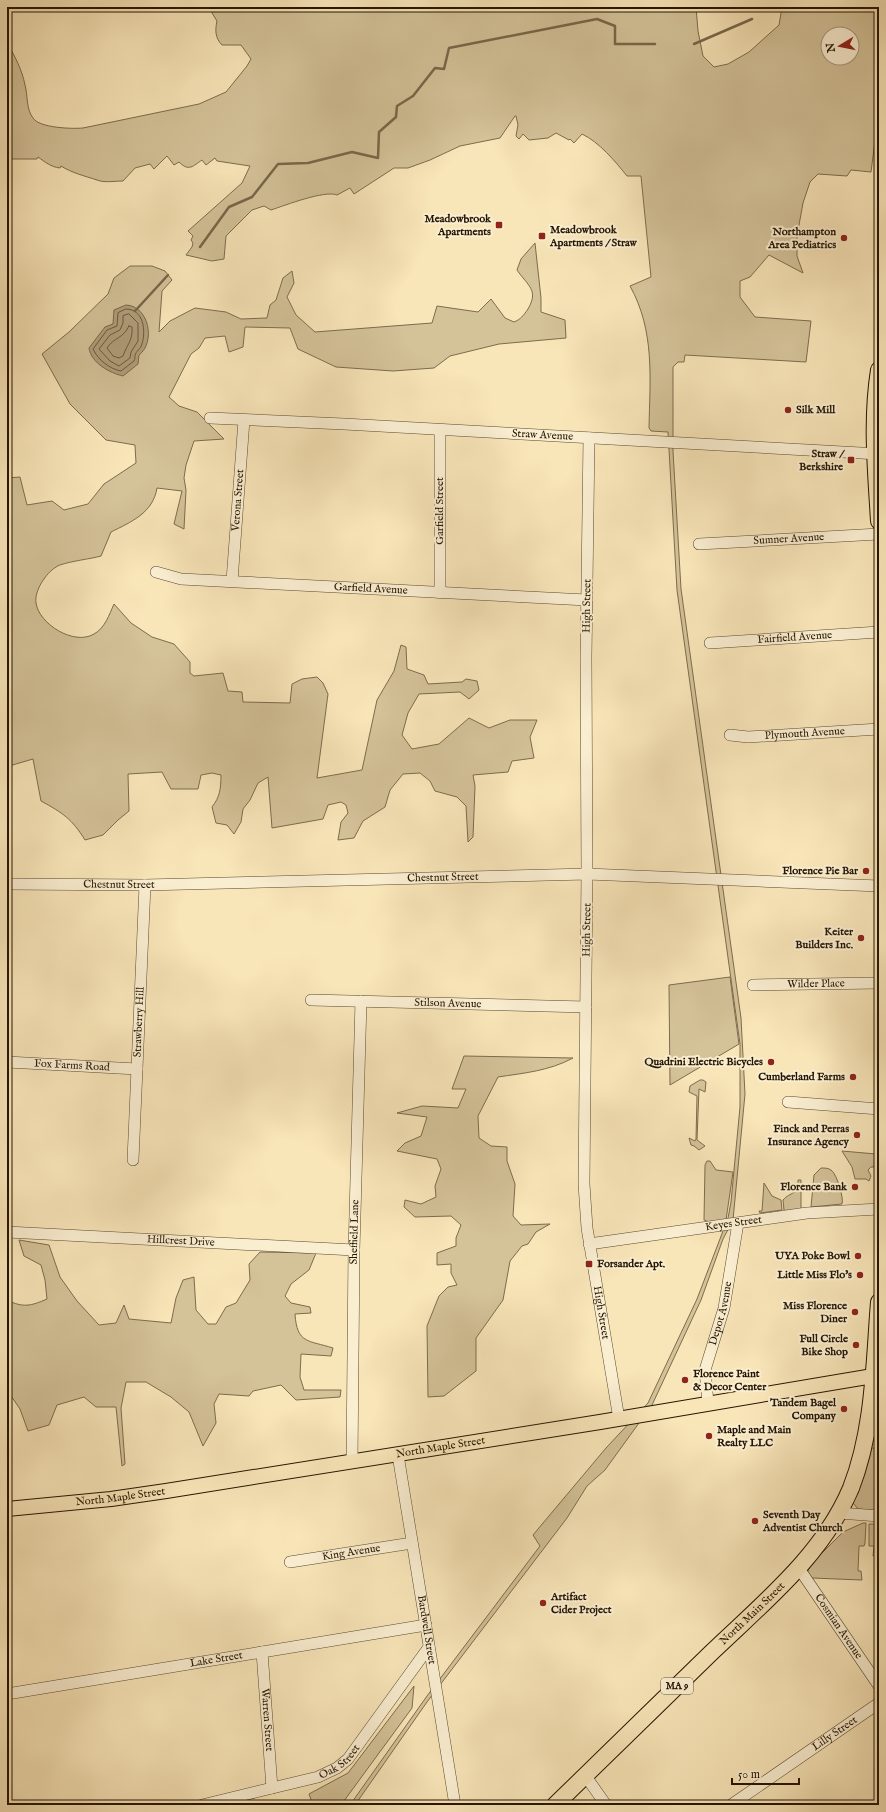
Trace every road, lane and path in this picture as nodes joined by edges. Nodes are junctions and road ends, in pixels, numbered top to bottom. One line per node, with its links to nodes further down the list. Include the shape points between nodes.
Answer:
1 (879, 370): 6 (highway, via 874,404)
2 (210, 418): 3 (street, Straw Avenue)
3 (244, 420): 4 (street, Straw Avenue); 11 (street, Verona Street)
4 (440, 430): 5 (street, Straw Avenue); 12 (street, Garfield Street)
5 (589, 438): 6 (street, Straw Avenue); 13 (street, High Street)
6 (877, 454): 7 (highway)
7 (879, 521)
8 (879, 534): 9 (street, Sumner Avenue)
9 (699, 544)
10 (156, 572): 11 (street, Garfield Avenue, via 181,579)
11 (232, 581): 12 (street, Garfield Avenue)
12 (440, 593): 13 (street, Garfield Avenue)
13 (587, 600): 18 (street, High Street)
14 (879, 632): 15 (street, Fairfield Avenue)
15 (710, 643)
16 (879, 729): 17 (street, Plymouth Avenue, via 748,737)
17 (730, 735)
18 (588, 874): 20 (street, Chestnut Street); 21 (street, Chestnut Street); 26 (street, High Street)
19 (7, 884): 20 (street, Chestnut Street)
20 (145, 885): 28 (street, Strawberry Hill)
21 (879, 886)
22 (879, 983): 23 (street, Wilder Place)
23 (753, 985)
24 (311, 1000): 25 (street, Stilson Avenue)
25 (361, 1001): 26 (street, Stilson Avenue); 36 (street, Sheffield Lane)
26 (586, 1007): 35 (street, High Street, via 584,1179 585,1212)
27 (7, 1062): 28 (street, Fox Farms Road)
28 (137, 1069): 31 (street, Strawberry Hill)
29 (788, 1102): 30 (street)
30 (879, 1110)
31 (133, 1160)
32 (879, 1209): 33 (street, Keyes Street, via 819,1212)
33 (738, 1223): 35 (street, Keyes Street); 39 (street, Depot Avenue, via 724,1308 705,1370)
34 (7, 1232): 36 (street, Hillcrest Drive)
35 (590, 1244): 41 (street, High Street)
36 (354, 1250): 44 (street, Sheffield Lane)
37 (879, 1302): 38 (highway, MA 9)
38 (876, 1376): 39 (main road, North Maple Street); 40 (highway, North Main Street / MA 9)
39 (708, 1403): 41 (main road, North Maple Street)
40 (871, 1410): 42 (main road); 46 (highway, North Main Street / MA 9, via 861,1459)
41 (619, 1419): 43 (main road, North Maple Street)
42 (879, 1432)
43 (398, 1455): 44 (main road, North Maple Street); 48 (street, Bardwell Street)
44 (352, 1462): 45 (main road, North Maple Street, via 111,1499)
45 (7, 1509)
46 (839, 1513): 47 (street); 50 (highway, North Main Street / MA 9, via 821,1541)
47 (879, 1516)
48 (412, 1542): 49 (street, King Avenue); 51 (street, Bardwell Street)
49 (290, 1562)
50 (798, 1567): 54 (street, Cosmian Avenue); 57 (highway, North Main Street / MA 9)
51 (426, 1626): 52 (street, Bardwell Street); 53 (street, Lake Street)
52 (429, 1648): 58 (street, Oak Street, via 342,1765 318,1777); 60 (street, Bardwell Street)
53 (262, 1652): 55 (street, Lake Street); 58 (street, Warren Street)
54 (879, 1686)
55 (7, 1694)
56 (879, 1703): 63 (street, Lilly Street)
57 (585, 1775): 61 (highway, North Main Street / MA 9); 62 (street)
58 (272, 1788): 59 (street, Oak Street)
59 (202, 1805)
60 (455, 1805)
61 (555, 1805)
62 (606, 1805)
63 (731, 1805)

